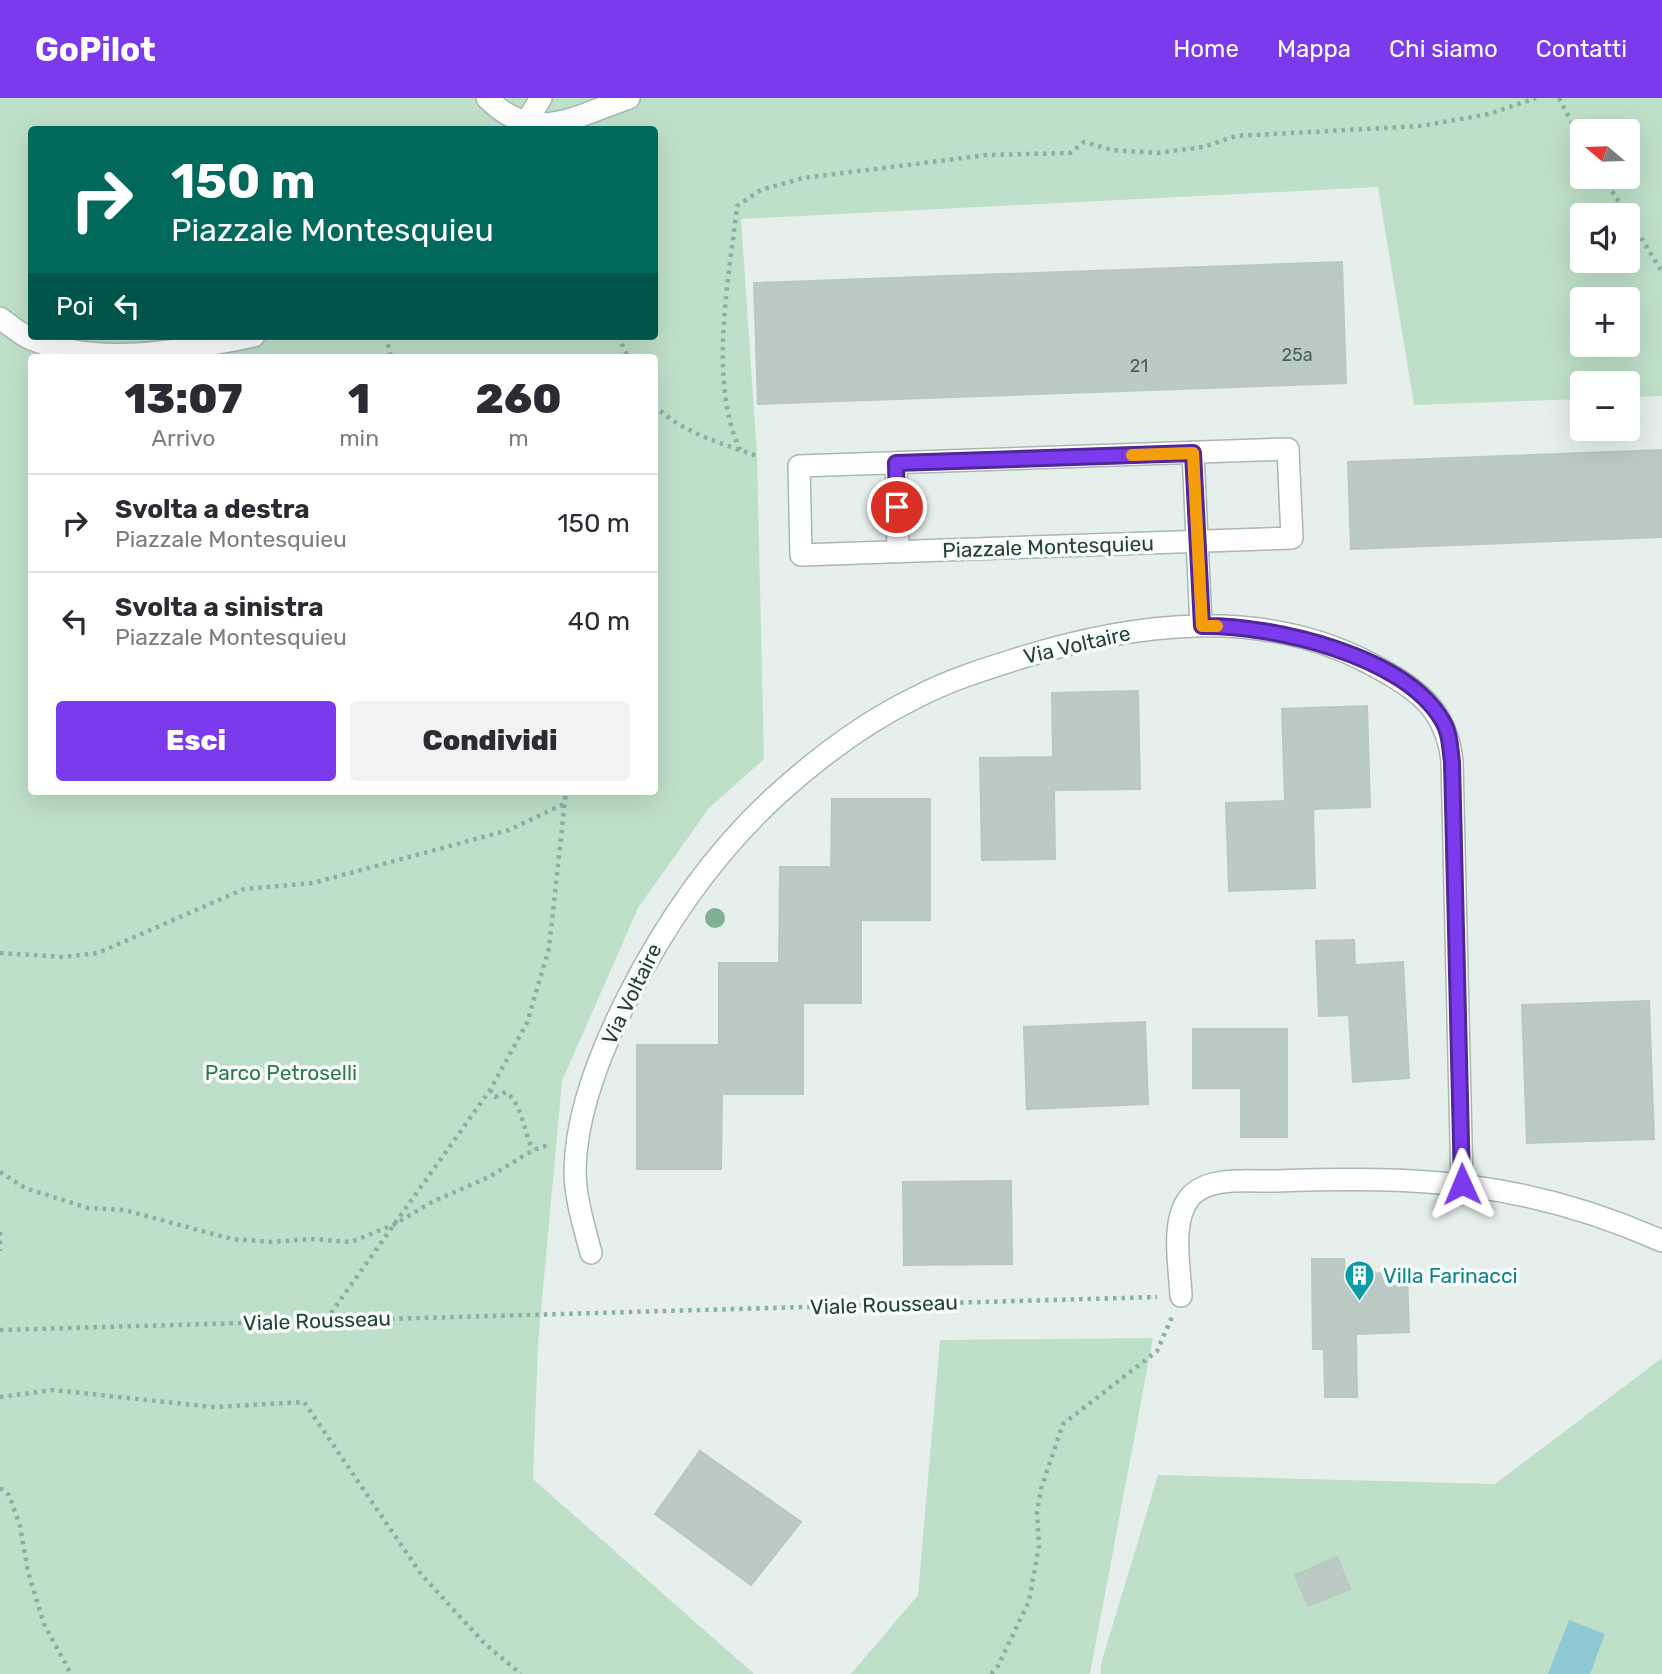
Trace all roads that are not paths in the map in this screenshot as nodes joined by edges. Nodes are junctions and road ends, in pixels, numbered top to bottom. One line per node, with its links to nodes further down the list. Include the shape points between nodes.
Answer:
1 (541, 98): 4 (street)
2 (629, 98): 4 (street, via 546,126)
3 (497, 110): 4 (street)
4 (526, 124)
5 (0, 318): 6 (street)
6 (28, 337)
7 (35, 340): 9 (street)
8 (228, 340): 10 (street)
9 (88, 354)
10 (113, 354)
11 (1193, 453): 12 (street, Piazzale Montesquieu); 13 (street); 13 (street, Piazzale Montesquieu, via 1288,449 1292,538)
12 (896, 463): 14 (street); 14 (street, Piazzale Montesquieu, via 799,466 802,555)
13 (1198, 541): 14 (street, Piazzale Montesquieu); 15 (street)
14 (898, 552)
15 (1202, 626): 16 (street, Via Voltaire, via 1278,633 1355,656 1414,691 1445,725 1452,762); 18 (street, Via Voltaire, via 1136,630 1083,641 937,687 888,712 846,741 751,820 675,913 621,1010 598,1068 581,1125 575,1169 577,1201)
16 (1462, 1184): 17 (street, via 1565,1204); 19 (street, via 1360,1178 1208,1186 1190,1197 1182,1216)
17 (1662, 1241)
18 (591, 1253)
19 (1181, 1296)

